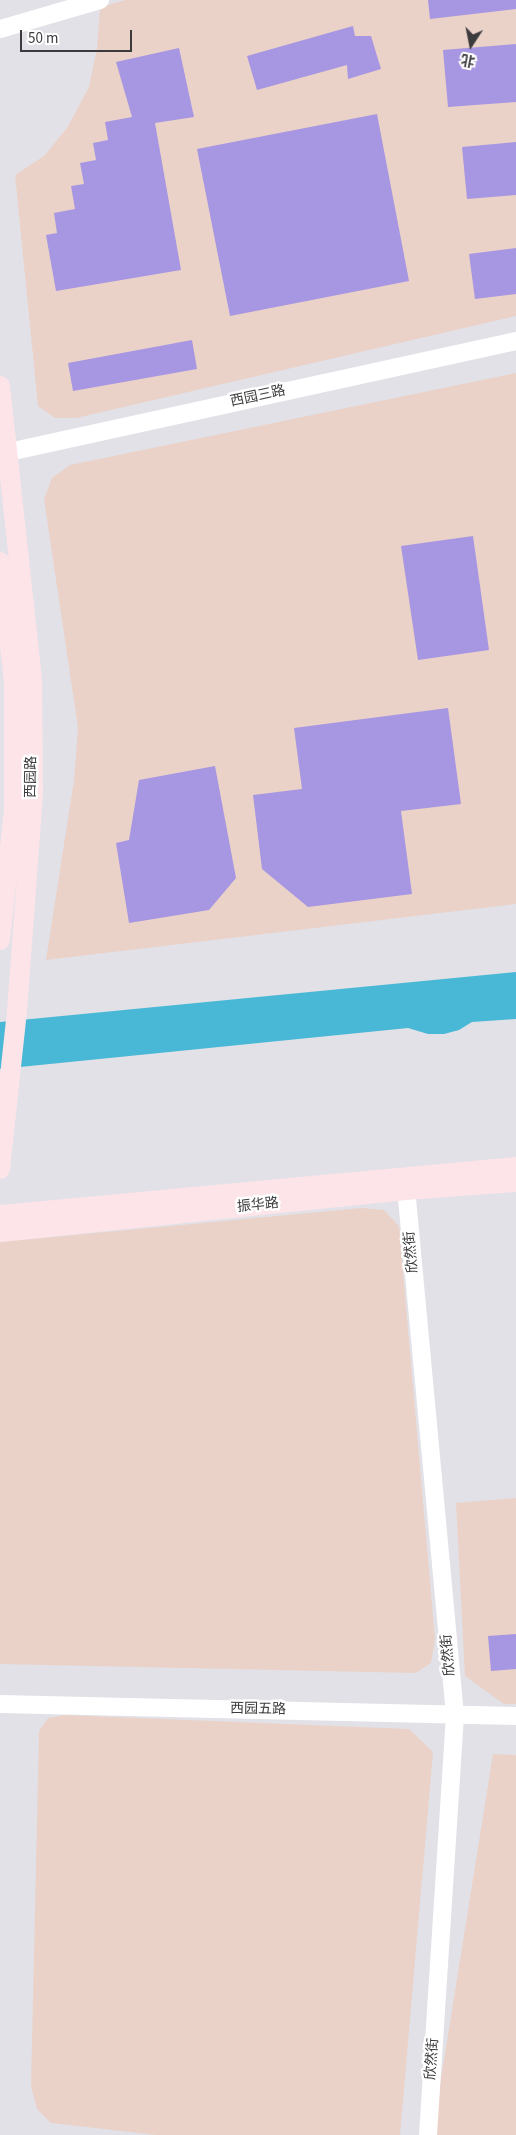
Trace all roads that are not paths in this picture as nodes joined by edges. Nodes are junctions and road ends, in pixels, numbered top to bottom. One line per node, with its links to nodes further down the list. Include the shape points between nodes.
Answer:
1 (100, 0): 2 (street)
2 (0, 29)
3 (516, 341): 5 (street, 西园三路)
4 (0, 386): 5 (main road, 西园路)
5 (4, 453): 9 (main road, 西园路, via 32,679 33,794)
6 (0, 562): 7 (main road, 西园路, via 14,682 14,810)
7 (0, 940)
8 (516, 1166): 11 (main road, 振华路)
9 (0, 1169)
10 (516, 1182): 11 (main road, 振华路)
11 (405, 1183): 12 (main road, 振华路); 13 (main road, 振华路); 15 (street, 欣然街)
12 (0, 1215)
13 (0, 1232)
14 (0, 1704): 15 (street, 西园五路)
15 (455, 1715): 16 (street, 西园五路); 17 (street, 欣然街)
16 (516, 1716)
17 (428, 2135)

